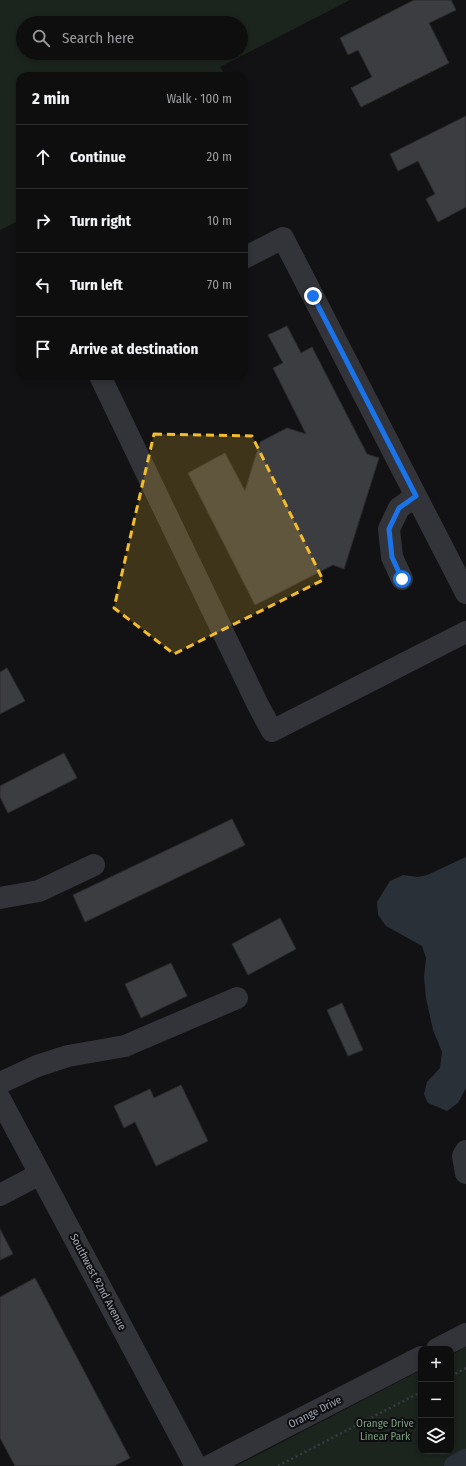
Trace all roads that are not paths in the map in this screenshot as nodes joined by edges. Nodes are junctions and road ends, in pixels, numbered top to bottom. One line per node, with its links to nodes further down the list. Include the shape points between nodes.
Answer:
1 (248, 256): 3 (street, via 283,238)
2 (102, 380): 6 (street, via 272,732)
3 (416, 496): 4 (street, via 399,508 389,529 392,557); 5 (street)
4 (402, 579)
5 (466, 593)
6 (466, 632)
7 (94, 865): 8 (street, via 39,891)
8 (0, 898)
9 (238, 998): 10 (street, via 125,1046 68,1056 37,1066)
10 (0, 1083)
11 (0, 1099): 14 (street, Southwest 92nd Avenue)
12 (466, 1151): 13 (street, via 463,1156)
13 (466, 1173)
14 (40, 1174): 15 (street); 19 (street, Southwest 92nd Avenue)
15 (0, 1194)
16 (466, 1334): 17 (street)
17 (443, 1346)
18 (418, 1359): 20 (street, Orange Drive)
19 (196, 1466)
20 (209, 1466)

